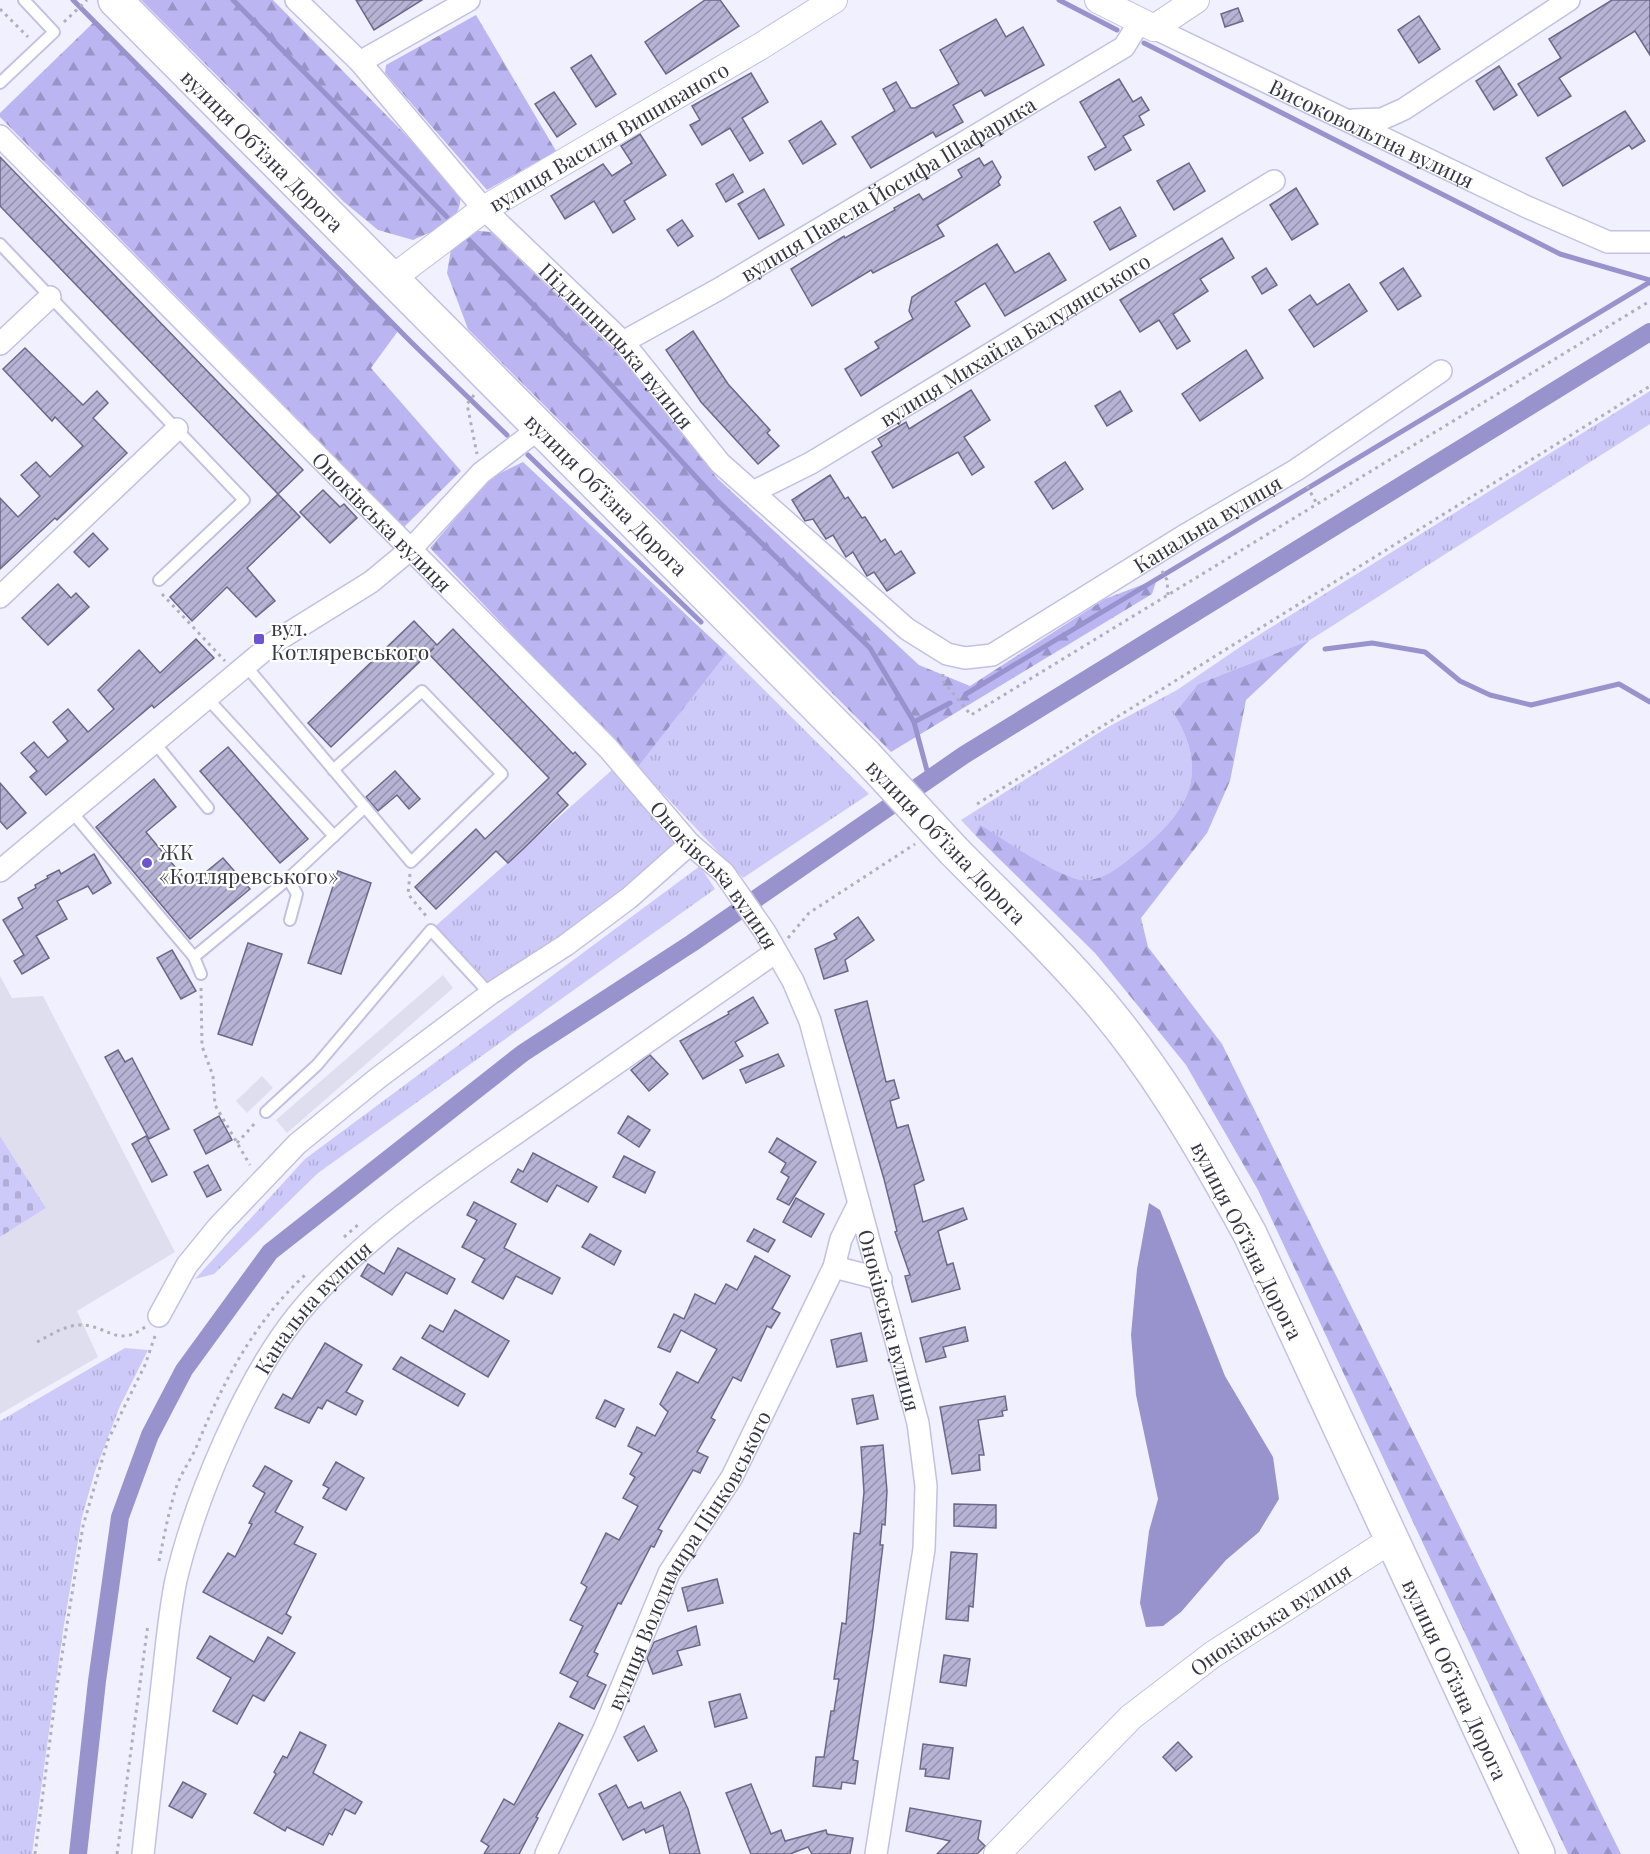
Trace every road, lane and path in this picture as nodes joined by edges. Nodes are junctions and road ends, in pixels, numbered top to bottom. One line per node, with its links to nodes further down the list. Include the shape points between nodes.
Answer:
1 (24, 0): 12 (lane, via 54,32)
2 (296, 0): 13 (street, Підлипницька вулиця)
3 (469, 0): 13 (street)
4 (834, 0): 18 (street, вулиця Василя Вишиваного)
5 (1196, 0): 11 (street, вулиця Павела Йосифа Шафарика)
6 (1569, 0): 15 (street, via 1404,109 1382,119)
7 (96, 1): 10 (path); 21 (highway, вулиця Обʼїзна Дорога)
8 (1111, 3): 11 (street, Високовольтна вулиця)
9 (0, 9): 12 (path)
10 (75, 12)
11 (1147, 24): 15 (street, Високовольтна вулиця); 24 (street, вулиця Павела Йосифа Шафарика, via 1124,47 719,290)
12 (38, 47): 14 (lane)
13 (360, 62): 18 (street, Підлипницька вулиця)
14 (0, 83)
15 (1350, 120): 19 (street, Високовольтна вулиця, via 1608,242)
16 (0, 136): 35 (street, Оноківська вулиця)
17 (1274, 181): 33 (street, вулиця Михайла Балудянського, via 821,457)
18 (484, 209): 21 (street, вулиця Василя Вишиваного); 24 (street, Підлипницька вулиця)
19 (1650, 242)
20 (0, 244): 22 (lane)
21 (390, 280): 29 (highway, вулиця Обʼїзна Дорога)
22 (50, 297): 25 (street); 30 (lane)
23 (1650, 301): 34 (path)
24 (623, 342): 33 (street, Підлипницька вулиця, via 720,463)
25 (0, 344)
26 (1442, 371): 40 (street, Канальна вулиця, via 1296,470 992,655)
27 (1650, 386): 45 (path)
28 (475, 393): 31 (path, via 467,404)
29 (541, 427): 31 (street); 72 (highway, вулиця Обʼїзна Дорога, bridge, via 1083,982 1135,1048 1184,1119 1250,1234)
30 (177, 429): 37 (lane, via 244,500); 39 (street)
31 (481, 473): 35 (street)
32 (1305, 483): 34 (path)
33 (753, 492): 40 (street, Підлипницька вулиця, via 907,630)
34 (1317, 504): 38 (path)
35 (412, 548): 41 (street, via 371,582 273,643); 51 (street, Оноківська вулиця, via 608,748)
36 (1161, 570): 38 (path, via 1167,580)
37 (159, 580): 41 (path, via 162,597)
38 (1168, 595): 40 (path, via 971,715 942,680)
39 (0, 597)
40 (956, 656)
41 (241, 670): 42 (street); 44 (lane)
42 (207, 698): 43 (street); 49 (lane)
43 (154, 742): 47 (lane); 48 (street)
44 (333, 770): 46 (lane); 52 (lane, via 422,691 502,774)
45 (977, 804)
46 (365, 807): 49 (lane); 52 (lane)
47 (208, 808)
48 (71, 811): 53 (street); 58 (lane)
49 (334, 836): 54 (lane)
50 (919, 841): 57 (path, via 809,913)
51 (690, 844): 57 (street, Оноківська вулиця, via 724,873); 60 (street, via 629,898 567,945)
52 (411, 862): 56 (path, via 408,894 426,913)
53 (0, 871)
54 (288, 879): 55 (lane, via 297,894); 58 (lane)
55 (290, 920)
56 (431, 930): 60 (lane); 61 (lane, via 317,1065)
57 (776, 952): 64 (street, Оноківська вулиця, via 810,1021); 77 (street, Канальна вулиця, via 417,1206 321,1288 291,1324 241,1408 185,1548 173,1604)
58 (194, 957): 59 (lane)
59 (201, 974): 62 (path, via 202,1046 213,1076 215,1105)
60 (490, 994): 63 (street, via 297,1144)
61 (266, 1112): 62 (path)
62 (237, 1143): 63 (path, via 250,1165)
63 (253, 1190): 70 (street, via 187,1265)
64 (859, 1203): 67 (street, вулиця Володимира Пінковського, via 841,1239); 69 (street, Оноківська вулиця)
65 (368, 1217): 66 (path)
66 (343, 1238)
67 (834, 1268): 69 (street); 78 (street, вулиця Володимира Пінковського, via 732,1478 669,1573 605,1727)
68 (312, 1269): 73 (path, via 261,1325 219,1392 178,1483)
69 (881, 1279): 79 (street, Оноківська вулиця, via 918,1424 926,1515 904,1686)
70 (159, 1316): 71 (path, via 134,1335 119,1337 79,1325); 75 (path, via 145,1365 108,1440 83,1526)
71 (37, 1342)
72 (1391, 1540): 80 (street, Оноківська вулиця, via 1212,1655 1131,1717); 81 (highway, вулиця Обʼїзна Дорога)
73 (157, 1572)
74 (149, 1617): 76 (path)
75 (35, 1854)
76 (117, 1854)
77 (143, 1854)
78 (546, 1854)
79 (876, 1854)
80 (997, 1854)
81 (1538, 1854)

